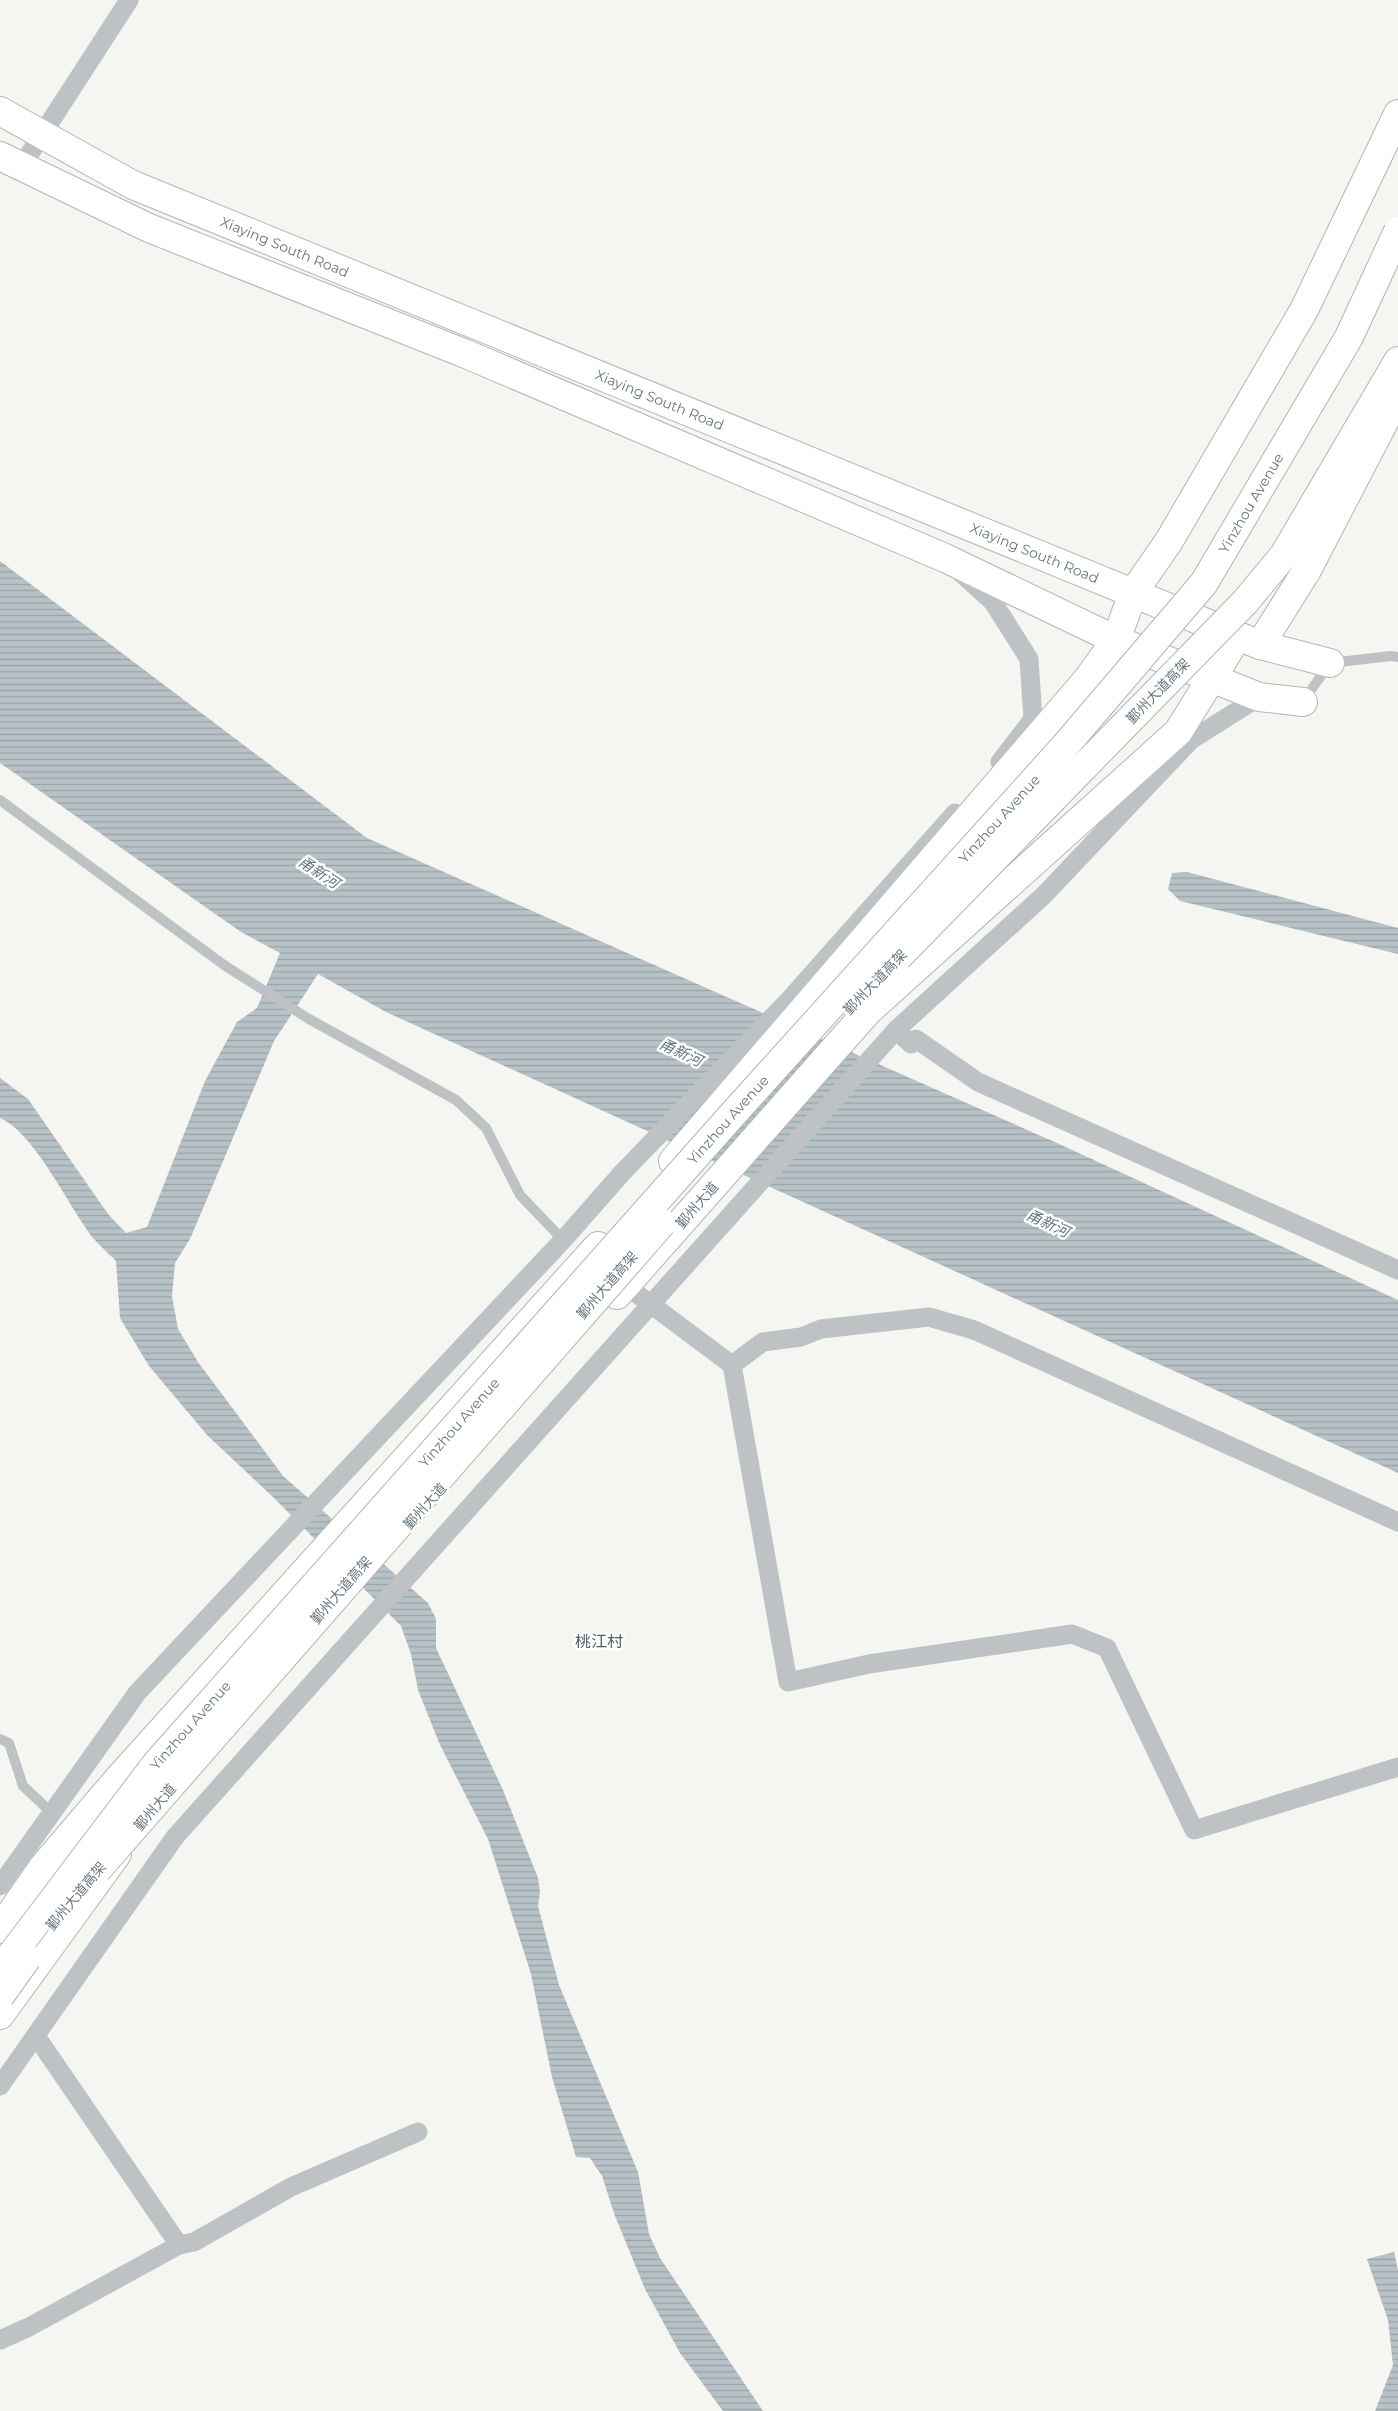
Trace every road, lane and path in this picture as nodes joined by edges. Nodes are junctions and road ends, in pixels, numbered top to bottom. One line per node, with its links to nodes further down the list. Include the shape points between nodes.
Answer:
1 (129, 0): 4 (street)
2 (0, 111): 4 (main road, Xiaying South Road)
3 (1398, 114): 10 (main road, Yinzhou Avenue, via 1304,310 1169,540)
4 (42, 134): 5 (street); 10 (main road, Xiaying South Road, via 133,185)
5 (11, 162): 9 (main road, via 149,228 466,354)
6 (1398, 231): 32 (main road, Yinzhou Avenue, bridge, via 1349,336 1204,583 1065,746 726,1121 156,1764)
7 (1398, 361): 33 (main road, 鄞州大道高架, bridge, via 1284,555 1245,602 855,1001 60,1912)
8 (1398, 395): 12 (main road, via 1307,570)
9 (945, 558): 11 (main road); 19 (street, Yinzhou Avenue, via 993,602 1029,659 1033,719)
10 (1133, 593): 11 (main road, Yinzhou Avenue); 12 (main road, Xiaying South Road)
11 (1116, 640): 15 (main road); 19 (main road, Yinzhou Avenue, via 1087,680)
12 (1249, 641): 14 (main road, Xiaying South Road); 15 (main road)
13 (1398, 657): 14 (lane)
14 (1330, 663): 17 (lane)
15 (1211, 678): 16 (main road); 23 (main road, 鄞州大道, via 1178,732 868,1011)
16 (1259, 697): 17 (main road); 20 (street, via 1191,740 1044,895)
17 (1303, 702)
18 (0, 800): 21 (lane, via 224,965 309,1019 456,1100 486,1128 520,1195)
19 (801, 1001): 21 (street, Yinzhou Avenue, via 622,1173); 31 (main road, Yinzhou Avenue, via 646,1192 119,1778 43,1867)
20 (896, 1030): 22 (street, via 911,1044 916,1039 978,1082); 24 (street)
21 (564, 1240): 29 (street, Yinzhou Avenue, via 138,1693)
22 (1398, 1270)
23 (625, 1285): 24 (street); 34 (main road, 鄞州大道, via 156,1803 84,1896)
24 (651, 1304): 25 (street); 35 (street, via 175,1838)
25 (732, 1365): 26 (street, via 763,1342 801,1337 821,1329 929,1317 974,1330); 28 (street, via 788,1682 869,1664 1072,1634 1107,1648 1194,1830)
26 (1398, 1522)
27 (0, 1739): 29 (lane, via 9,1743 24,1786)
28 (1398, 1767)
29 (52, 1813): 30 (street, Yinzhou Avenue)
30 (0, 1886)
31 (0, 1929)
32 (0, 1970)
33 (0, 1996)
34 (0, 2015)
35 (36, 2036): 36 (street); 38 (street)
36 (0, 2086)
37 (418, 2132): 38 (street, via 291,2187 194,2242)
38 (179, 2245): 39 (street)
39 (0, 2340)

